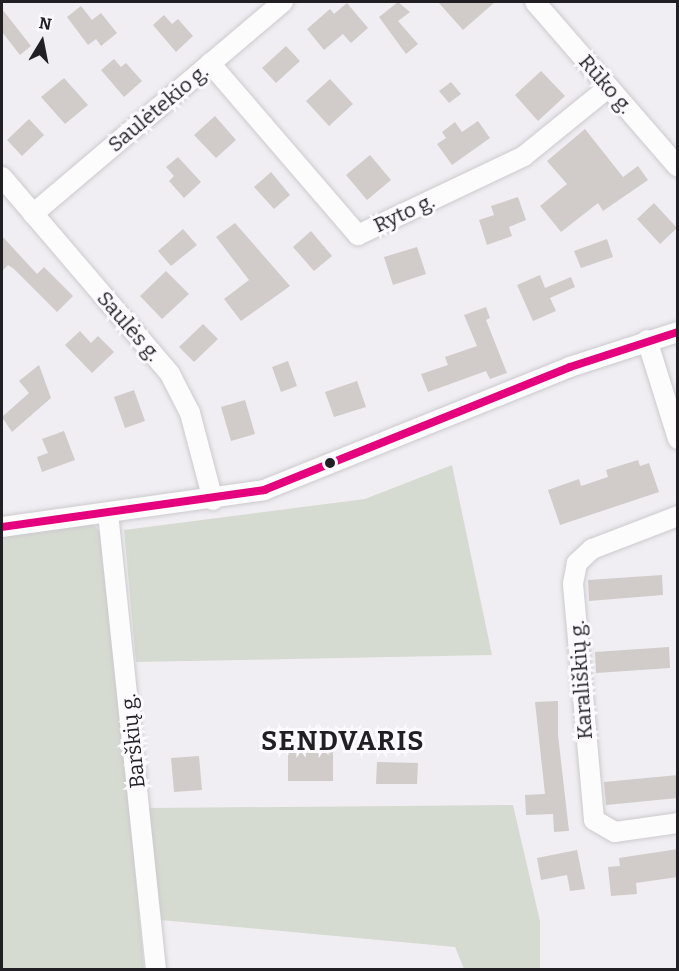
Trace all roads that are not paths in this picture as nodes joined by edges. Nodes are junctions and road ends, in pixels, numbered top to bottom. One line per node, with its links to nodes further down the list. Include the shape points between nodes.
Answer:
1 (283, 2): 3 (street, Saulėtekio g.)
2 (535, 2): 4 (street, Rūko g.)
3 (210, 63): 4 (street, Ryto g., via 358,235 524,156); 7 (street, Saulėtekio g.)
4 (609, 87): 5 (street, Rūko g.)
5 (678, 167)
6 (2, 177): 7 (street, Saulės g.)
7 (33, 214): 11 (street, Saulės g., via 183,394 199,439)
8 (678, 332): 9 (street)
9 (647, 340): 10 (street); 11 (street, via 297,479)
10 (678, 439)
11 (213, 500): 12 (street)
12 (108, 513): 14 (street); 16 (street, Barškių g.)
13 (678, 516): 15 (street, Karališkių g., via 592,549 577,563 573,584 594,820 615,832)
14 (2, 527)
15 (678, 824)
16 (156, 969)

